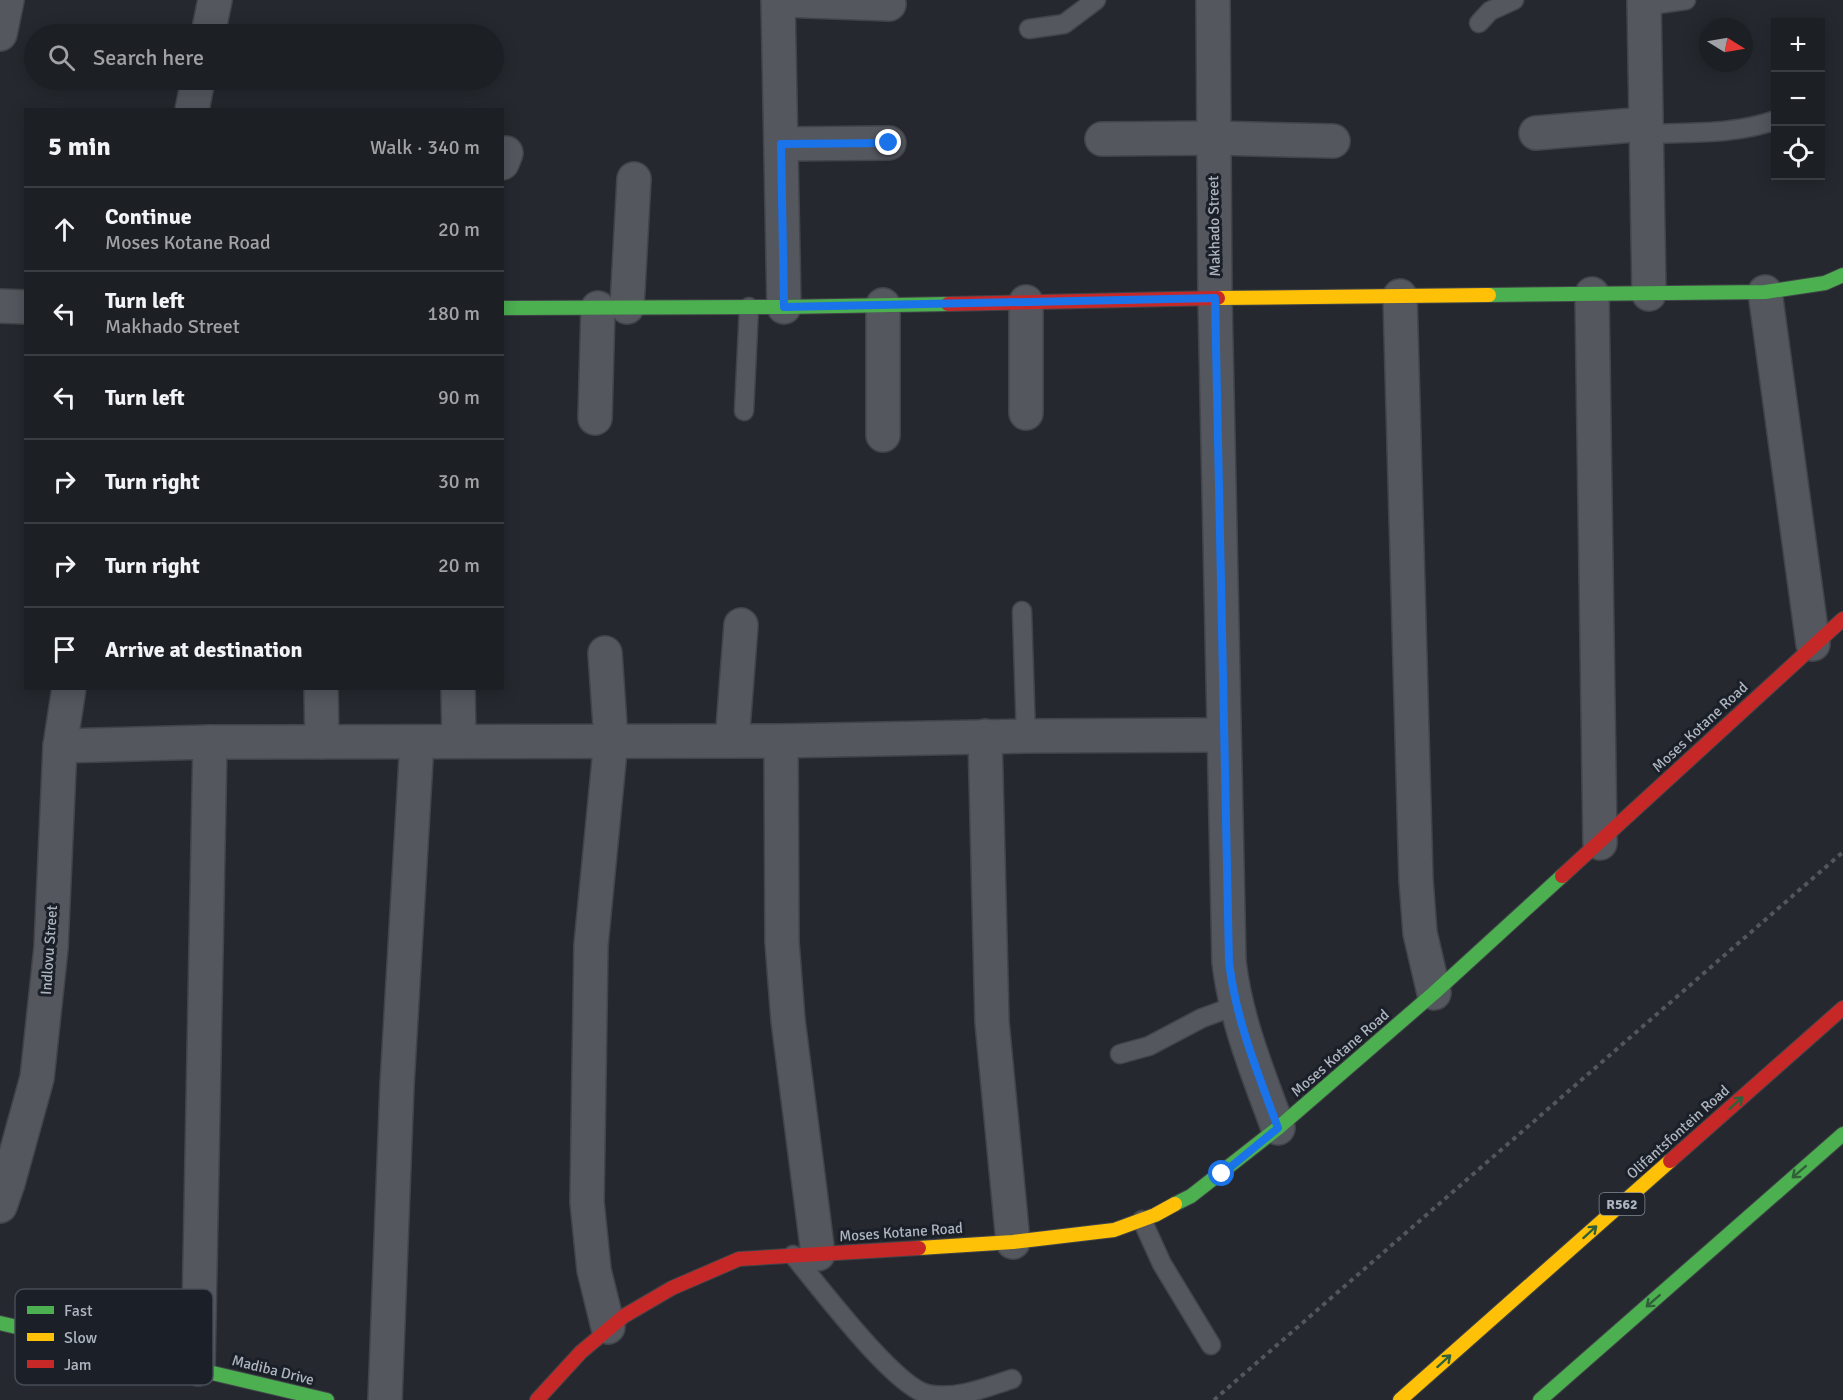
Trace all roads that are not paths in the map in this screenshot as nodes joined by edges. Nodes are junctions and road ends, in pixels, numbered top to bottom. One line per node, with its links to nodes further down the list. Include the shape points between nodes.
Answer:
1 (7, 0): 13 (street)
2 (215, 0): 11 (street)
3 (780, 0): 9 (street); 23 (street)
4 (1096, 0): 12 (lane, via 1064,24)
5 (1213, 0): 19 (street, Makhado Street)
6 (1514, 0): 10 (lane, via 1490,11)
7 (1686, 0): 8 (lane)
8 (1644, 3): 17 (street)
9 (889, 4)
10 (1479, 23)
11 (210, 24)
12 (1029, 29)
13 (0, 34)
14 (196, 90): 15 (street)
15 (192, 108)
16 (1771, 122): 17 (lane, via 1731,130)
17 (1646, 129): 18 (street); 28 (street)
18 (1536, 133)
19 (1214, 138): 20 (street); 21 (street); 30 (street, Makhado Street)
20 (1102, 139)
21 (1333, 141)
22 (889, 143): 23 (street)
23 (781, 144): 36 (street)
24 (634, 180): 38 (street)
25 (1843, 275): 26 (street, via 1825,283)
26 (1765, 292): 28 (street); 46 (street)
27 (1592, 294): 28 (street); 29 (street); 62 (street)
28 (1648, 294)
29 (1400, 296): 30 (street); 63 (street, via 1416,880 1420,933)
30 (1215, 298): 31 (street); 51 (street, Makhado Street)
31 (1026, 302): 32 (street); 40 (street)
32 (882, 305): 36 (street); 42 (street)
33 (0, 306): 34 (street)
34 (24, 307)
35 (749, 307): 36 (street); 38 (street); 39 (lane)
36 (784, 307)
37 (504, 308): 38 (street)
38 (612, 308): 41 (street)
39 (744, 411)
40 (1026, 412)
41 (595, 418)
42 (883, 435)
43 (1022, 611): 53 (lane)
44 (1843, 619): 46 (street, Moses Kotane Road)
45 (741, 625): 57 (street)
46 (1813, 644): 62 (street, Moses Kotane Road)
47 (605, 653): 54 (street)
48 (69, 690): 61 (street, Indlovu Street)
49 (321, 690): 59 (street)
50 (458, 690): 56 (street)
51 (1223, 735): 53 (street); 64 (street, Makhado Street, via 1229,962)
52 (985, 736): 53 (street); 58 (street); 71 (street, via 992,1023)
53 (1026, 736)
54 (611, 740): 56 (street); 57 (street); 76 (street, via 591,945 587,1202 594,1270)
55 (210, 741): 59 (street); 61 (street); 73 (street)
56 (459, 741): 60 (street)
57 (732, 741): 58 (street)
58 (781, 741): 72 (street, via 782,942)
59 (322, 742): 60 (street)
60 (417, 742): 81 (street, via 397,1085)
61 (60, 746): 69 (street, Indlovu Street, via 51,948 37,1078)
62 (1600, 843): 63 (street, Moses Kotane Road)
63 (1434, 993): 67 (street, Moses Kotane Road)
64 (1236, 1006): 66 (lane, via 1202,1018 1149,1046); 67 (street, Makhado Street)
65 (1843, 1008): 83 (street, Olifantsfontein Road / R562, one-way to 65)
66 (1120, 1054)
67 (1278, 1128): 70 (street, Moses Kotane Road, via 1191,1196)
68 (1843, 1134): 84 (street, one-way to 84)
69 (0, 1206)
70 (1142, 1220): 71 (street, Moses Kotane Road, via 1114,1230); 77 (lane, via 1162,1264)
71 (1013, 1242): 72 (street, Moses Kotane Road)
72 (806, 1255): 76 (street, Moses Kotane Road, via 739,1259 651,1300); 79 (lane, via 858,1334 903,1381 926,1394 963,1395)
73 (200, 1289)
74 (0, 1323): 75 (street, Madiba Drive)
75 (15, 1326)
76 (608, 1327): 82 (street, Moses Kotane Road)
77 (1211, 1345)
78 (213, 1373): 80 (street, Madiba Drive)
79 (1012, 1379)
80 (327, 1400)
81 (385, 1400)
82 (537, 1400)
83 (1400, 1400)
84 (1540, 1400)

